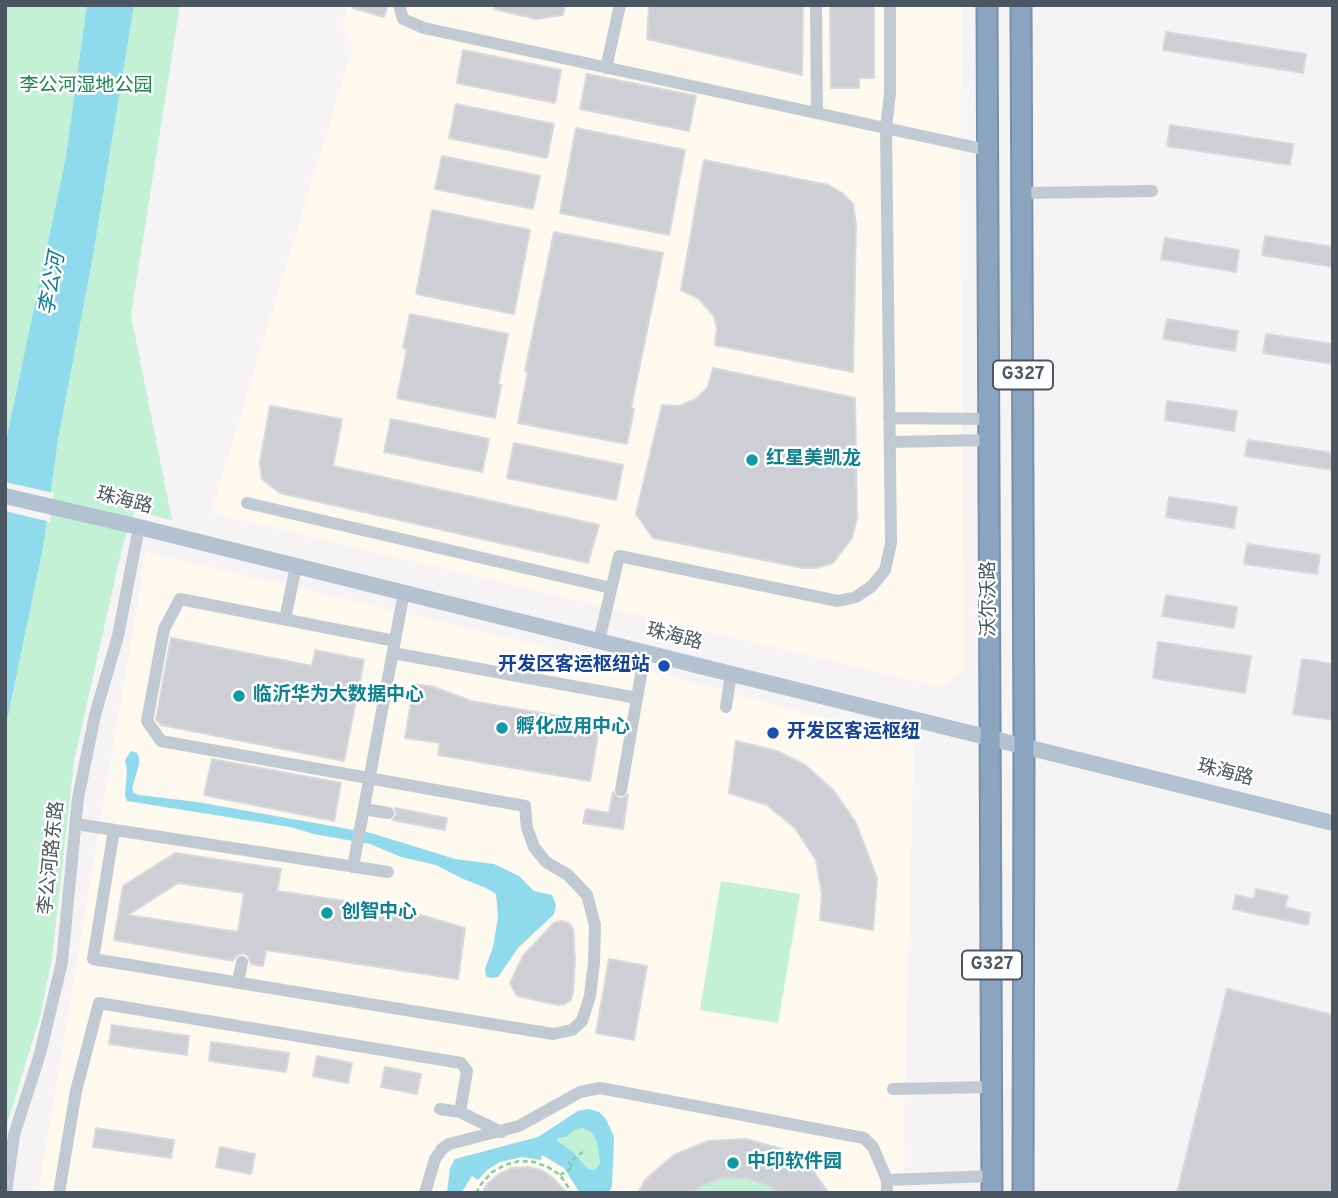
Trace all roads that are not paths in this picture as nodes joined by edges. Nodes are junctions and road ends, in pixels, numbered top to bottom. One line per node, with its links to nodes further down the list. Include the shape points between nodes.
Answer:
1 (399, 5): 7 (street, via 403,19 424,28)
2 (620, 5): 7 (street)
3 (816, 5): 8 (street)
4 (890, 5): 9 (street)
5 (987, 5): 10 (highway, 沃尔沃路 / G327)
6 (1021, 5): 12 (highway, 沃尔沃路 / G327)
7 (606, 68): 8 (street)
8 (817, 113): 9 (street)
9 (886, 128): 10 (street); 13 (street)
10 (987, 150): 14 (highway, 沃尔沃路 / G327)
11 (1152, 191): 12 (street)
12 (1022, 193): 31 (highway, 沃尔沃路 / G327)
13 (889, 418): 14 (street); 16 (street)
14 (989, 419): 15 (highway, 沃尔沃路 / G327)
15 (989, 440): 16 (street); 30 (highway, 沃尔沃路 / G327)
16 (890, 442): 21 (street, via 891,543 885,570 856,597 838,601 618,556)
17 (5, 496): 19 (main road, 珠海路)
18 (247, 503): 21 (street)
19 (139, 527): 20 (main road, 珠海路); 37 (street, 李公河路东路, via 118,636 95,715)
20 (296, 566): 22 (main road, 珠海路); 23 (street)
21 (611, 588): 24 (street)
22 (404, 592): 24 (main road, 珠海路); 25 (street)
23 (285, 619): 25 (street); 32 (street, via 180,599 164,629 146,721 161,741)
24 (599, 641): 26 (main road, 珠海路)
25 (394, 647): 28 (street); 32 (street)
26 (645, 652): 27 (main road, 珠海路); 28 (street)
27 (731, 673): 29 (street); 30 (main road, 珠海路)
28 (637, 698): 33 (street)
29 (726, 707)
30 (991, 737): 31 (main road, 珠海路); 43 (highway, 沃尔沃路 / G327)
31 (1024, 746): 36 (main road, 珠海路); 53 (highway, 沃尔沃路 / G327)
32 (370, 780): 34 (street); 42 (street, via 525,806 534,847 587,895 594,925 594,962 582,1021 572,1030 553,1034)
33 (621, 790)
34 (364, 809): 35 (street); 39 (street)
35 (388, 813)
36 (1333, 823)
37 (76, 824): 38 (street); 50 (street, 李公河路东路, via 62,962 14,1135)
38 (114, 830): 39 (street); 42 (street, via 93,959)
39 (353, 867): 40 (street)
40 (388, 872)
41 (242, 962): 42 (street)
42 (238, 982)
43 (992, 1087): 44 (street); 48 (highway, 沃尔沃路 / G327)
44 (893, 1089)
45 (440, 1109): 46 (street)
46 (460, 1112): 47 (street); 51 (street, via 467,1071 461,1063 99,1003 76,1091)
47 (501, 1132): 49 (street, via 533,1120 580,1092 600,1088 864,1138 873,1147); 52 (street, via 442,1149)
48 (992, 1184): 49 (street)
49 (887, 1186)
50 (6, 1193)
51 (59, 1193)
52 (425, 1193)
53 (1023, 1193)

